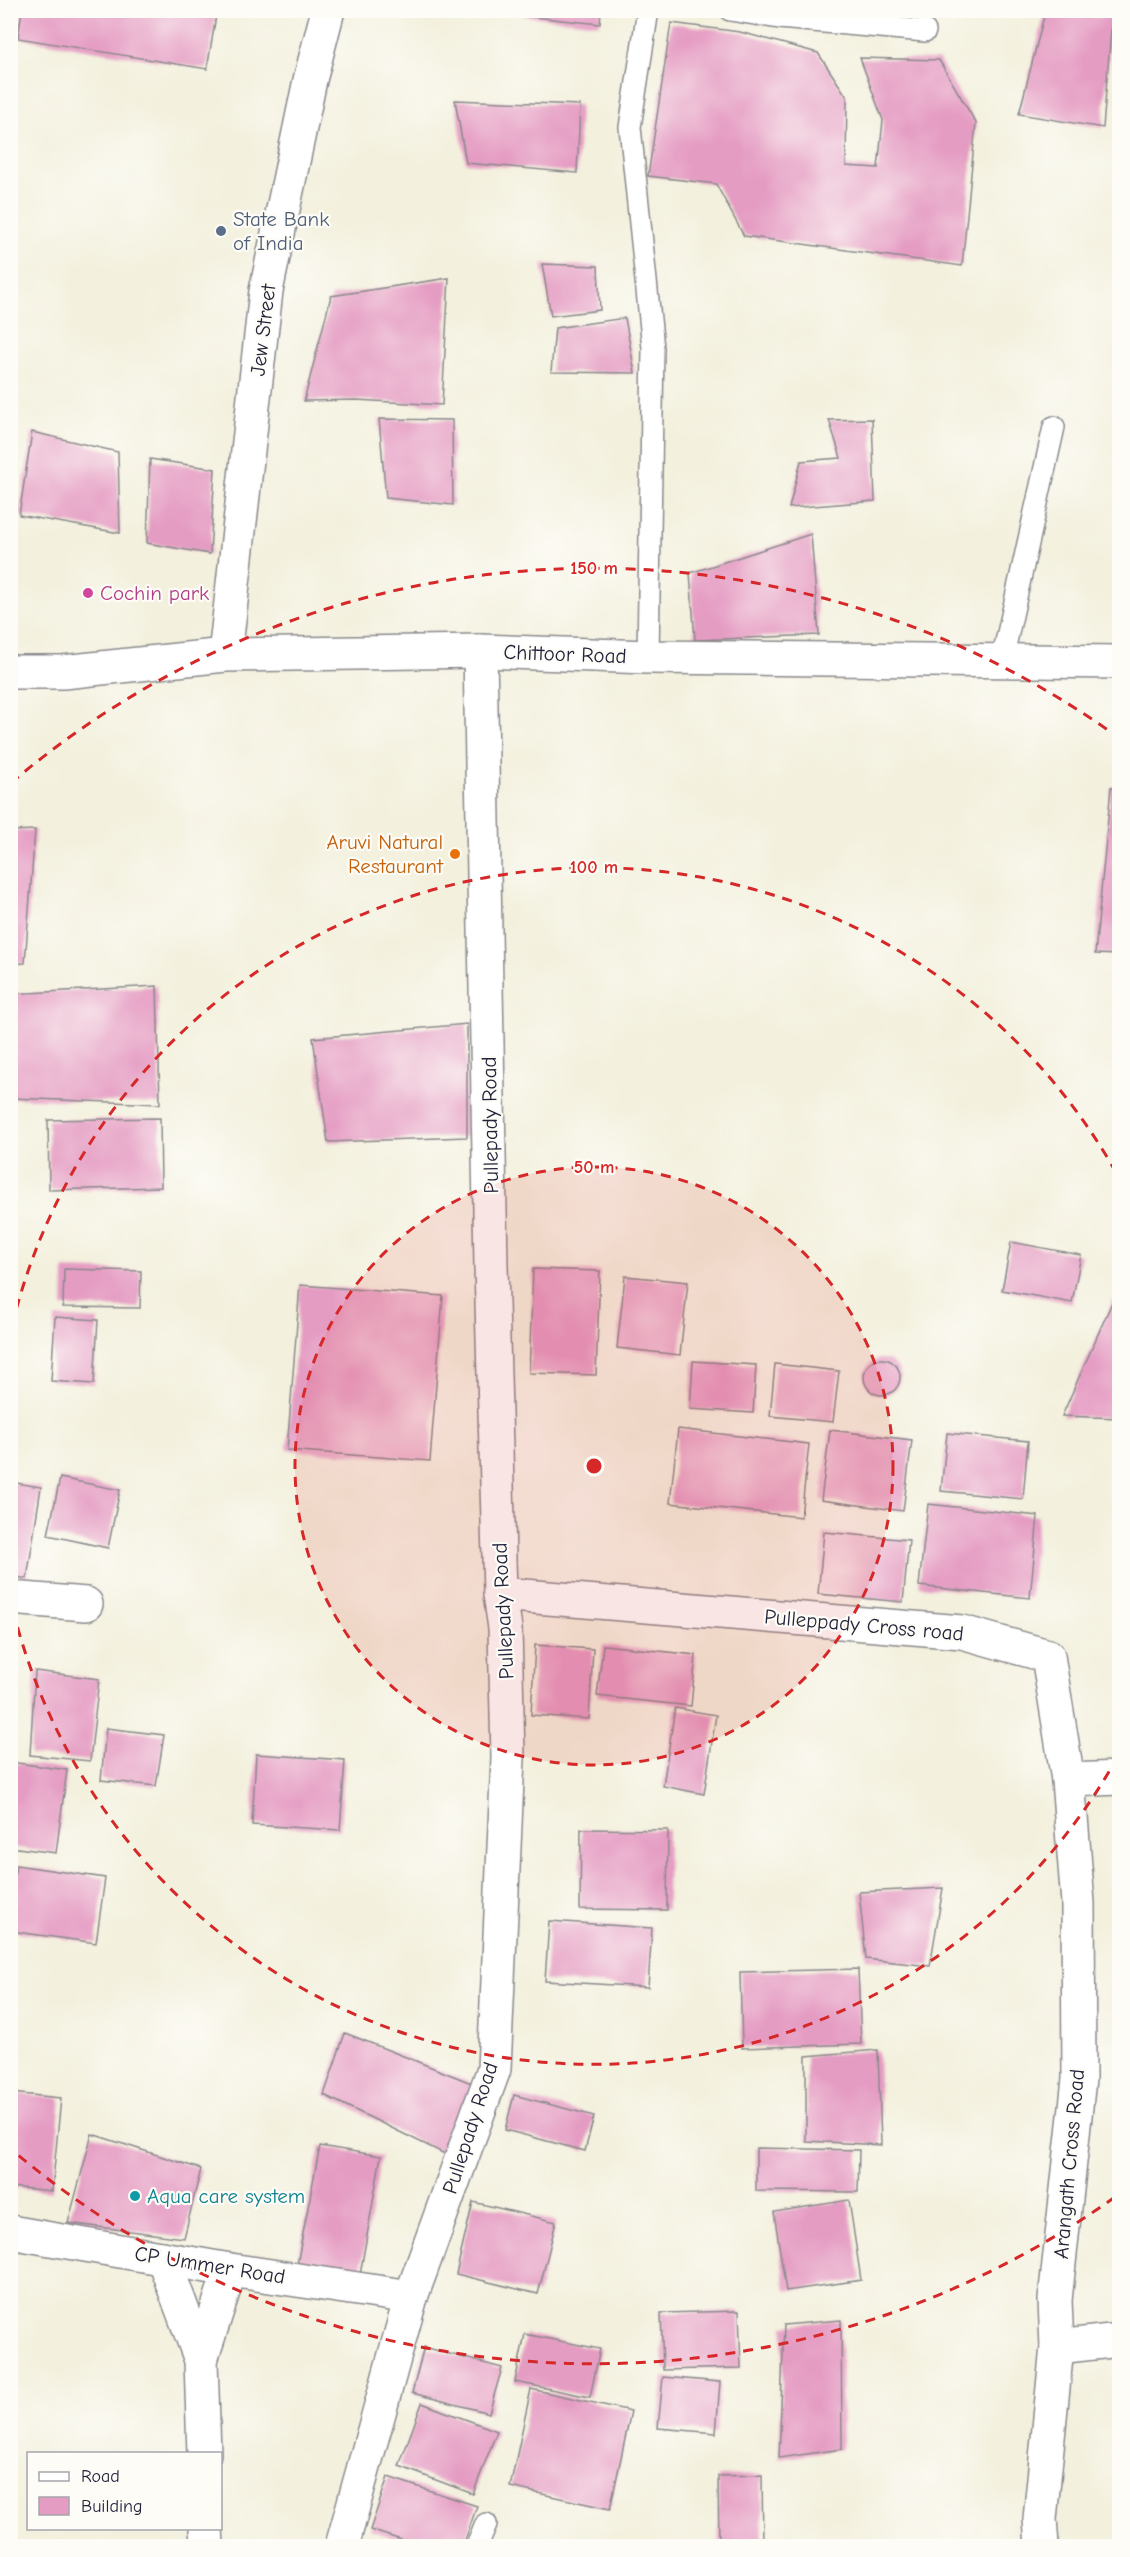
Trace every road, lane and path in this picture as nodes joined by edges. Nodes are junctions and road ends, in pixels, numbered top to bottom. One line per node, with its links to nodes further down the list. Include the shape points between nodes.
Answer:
1 (328, 10): 7 (street, Jew Street, via 266,291)
2 (648, 10): 8 (lane, via 630,127 653,348)
3 (730, 10): 4 (lane)
4 (925, 31)
5 (1054, 427): 9 (lane)
6 (480, 651): 7 (street, Chittoor Road); 8 (street, Chittoor Road); 12 (street, Pullepady Road)
7 (225, 655): 11 (street, Chittoor Road, via 63,672)
8 (648, 657): 9 (street, Chittoor Road)
9 (1002, 660): 10 (street, Chittoor Road)
10 (1119, 662)
11 (10, 672)
12 (500, 1594): 16 (street, Pulleppady Cross road, via 962,1632 1048,1656); 20 (street, Pullepady Road, via 505,1628 508,1758 494,2069)
13 (10, 1598): 14 (street)
14 (86, 1605)
15 (1119, 1778): 16 (street)
16 (1068, 1780): 22 (street, Arangath Cross Road, via 1078,1903 1079,2079 1055,2300)
17 (10, 2232): 18 (street, CP Ummer Road)
18 (163, 2258): 19 (street, CP Ummer Road); 23 (street)
19 (230, 2270): 20 (street, CP Ummer Road); 23 (street)
20 (411, 2297): 27 (street, Pullepady Road)
21 (1119, 2340): 22 (street)
22 (1057, 2347): 30 (street, Arangath Cross Road, via 1040,2519)
23 (201, 2360): 24 (street)
24 (204, 2452)
25 (486, 2524): 29 (lane)
26 (206, 2530): 28 (street)
27 (342, 2546)
28 (207, 2547)
29 (477, 2547)
30 (1042, 2547)

